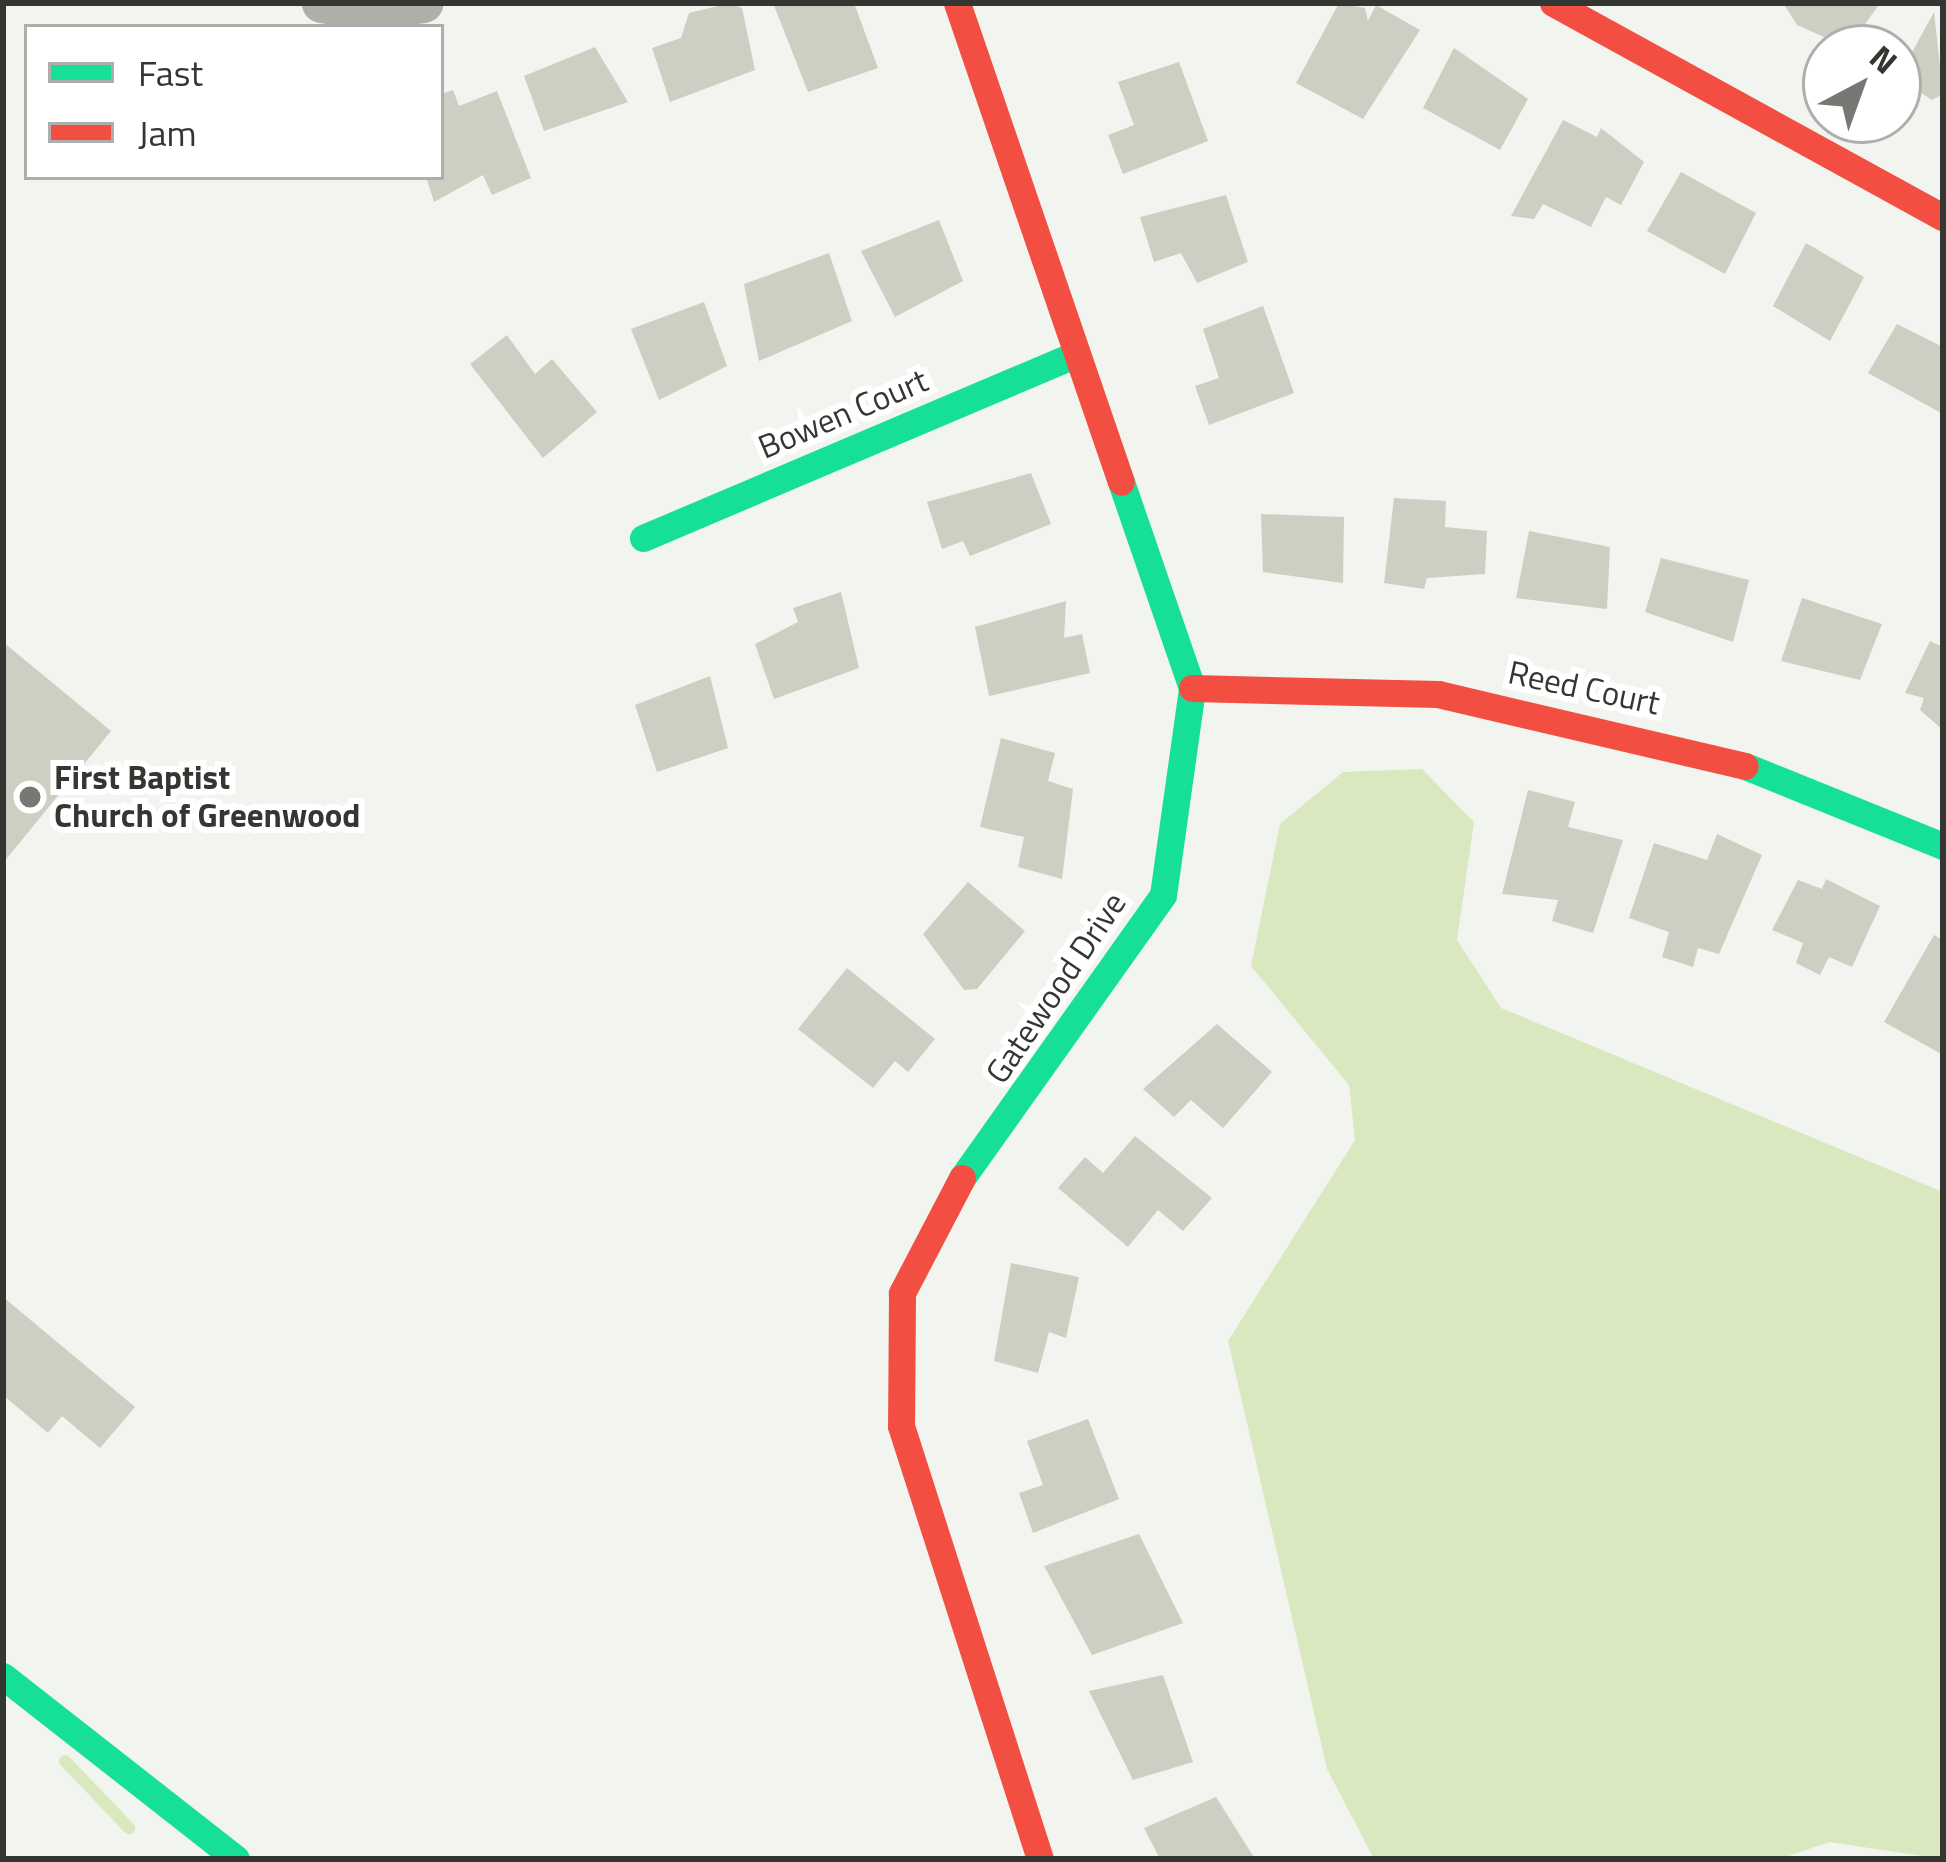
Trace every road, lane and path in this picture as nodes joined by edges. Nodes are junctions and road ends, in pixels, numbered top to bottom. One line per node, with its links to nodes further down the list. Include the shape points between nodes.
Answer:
1 (321, 3): 2 (street)
2 (423, 3)
3 (957, 3): 6 (street, Gatewood Drive)
4 (1553, 3): 5 (street)
5 (1943, 217)
6 (1070, 357): 7 (street, Bowen Court); 8 (street, Gatewood Drive)
7 (643, 538)
8 (1192, 688): 9 (street, Reed Court, via 1438,694 1706,750); 12 (street, Gatewood Drive, via 1163,895 949,1196 902,1293 901,1426)
9 (1943, 846)
10 (3, 1676): 11 (street)
11 (236, 1859)
12 (1040, 1859)

